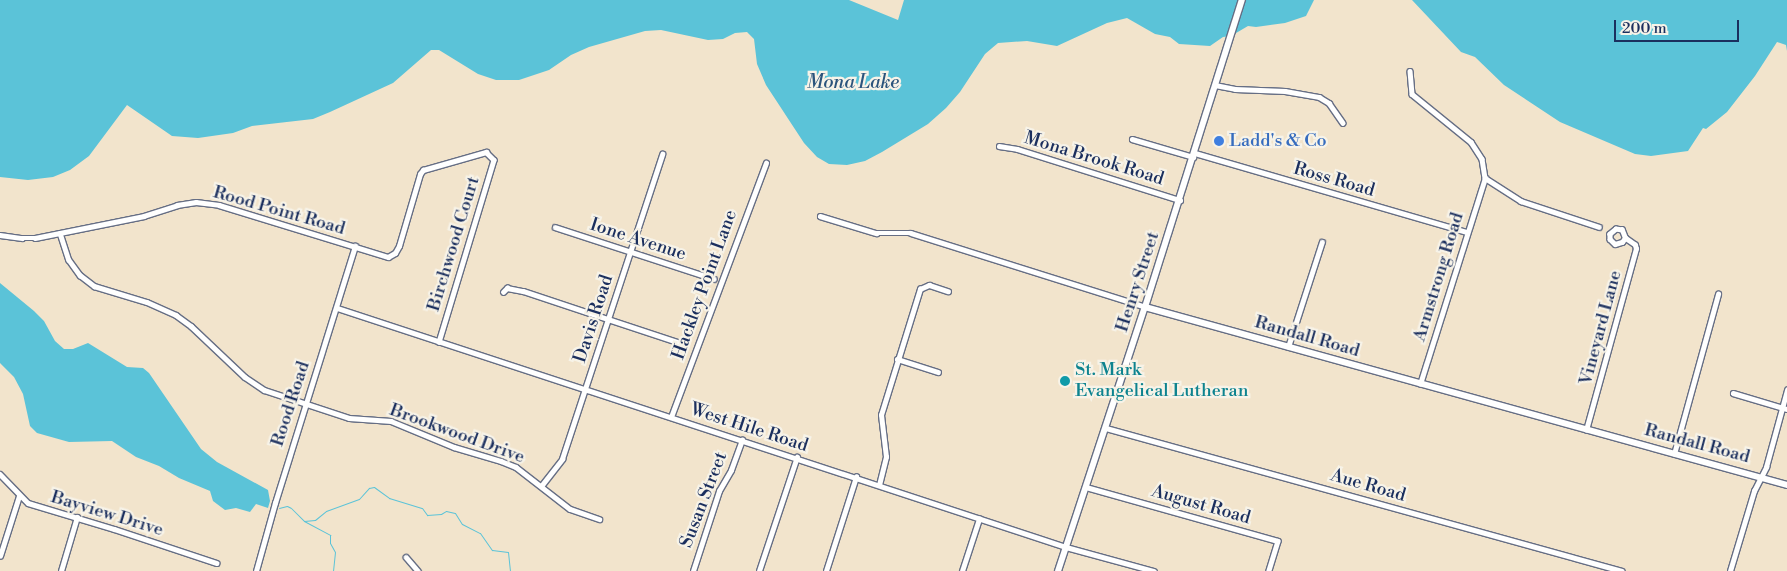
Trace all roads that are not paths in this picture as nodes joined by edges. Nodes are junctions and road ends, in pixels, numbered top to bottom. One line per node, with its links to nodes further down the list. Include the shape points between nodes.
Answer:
1 (1242, 0): 3 (street, Henry Street)
2 (1410, 71): 11 (street, via 1412,94 1471,142 1482,159)
3 (1215, 85): 4 (street, via 1318,97 1329,102); 8 (street, Henry Street)
4 (1343, 123)
5 (1132, 139): 8 (street, Ross Road)
6 (999, 146): 12 (street, Mona Brook Road)
7 (662, 154): 22 (street, Davis Road)
8 (1194, 155): 12 (street, Henry Street); 16 (street, Ross Road)
9 (491, 156): 21 (street, Rood Point Road, via 486,152 478,153 423,170 395,253 388,257); 30 (street, Birchwood Court, via 494,160)
10 (766, 163): 41 (street, Hackley Point Lane)
11 (1484, 178): 14 (street, via 1521,201); 16 (street, Armstrong Road)
12 (1180, 200): 27 (street, Henry Street)
13 (820, 216): 27 (street, Randall Road, via 874,233 911,233)
14 (1599, 227)
15 (555, 228): 22 (street, Ione Avenue)
16 (1467, 232): 35 (street, Armstrong Road)
17 (60, 233): 18 (street, Rood Point Road, via 22,238); 21 (street, Rood Point Road, via 196,202 219,205); 39 (street, Brookwood Drive, via 69,260 94,286 147,302 176,315 255,386)
18 (0, 235)
19 (1625, 238): 43 (street, Vineyard Lane, via 1635,245 1636,250)
20 (1322, 242): 32 (street)
21 (355, 246): 28 (street, Rood Road)
22 (630, 252): 23 (street, Ione Avenue); 29 (street, Davis Road)
23 (714, 279)
24 (948, 291): 33 (street, via 929,285 920,289)
25 (503, 292): 29 (street, via 506,288 523,291)
26 (1718, 294): 45 (street)
27 (1146, 307): 32 (street, Randall Road); 42 (street, Henry Street)
28 (337, 308): 30 (street, West Hile Road); 39 (street, Rood Road)
29 (608, 321): 31 (street); 36 (street, Davis Road)
30 (438, 342): 36 (street, West Hile Road)
31 (680, 343)
32 (1288, 347): 35 (street, Randall Road)
33 (897, 359): 34 (street); 51 (street, via 881,415 886,457)
34 (938, 372)
35 (1420, 385): 43 (street, Randall Road)
36 (586, 389): 41 (street, West Hile Road); 50 (street, Davis Road, via 560,464)
37 (1787, 390): 40 (street)
38 (1733, 393): 40 (street)
39 (305, 405): 50 (street, Brookwood Drive, via 349,418 391,421 516,467); 63 (street, Rood Road)
40 (1785, 409): 49 (street)
41 (671, 417): 44 (street, West Hile Road)
42 (1106, 428): 53 (street, Henry Street); 72 (street, Aue Road)
43 (1586, 430): 45 (street, Randall Road)
44 (742, 440): 46 (street, West Hile Road); 65 (street, Susan Street, via 719,491)
45 (1674, 454): 49 (street, Randall Road)
46 (796, 457): 48 (street, West Hile Road); 66 (street)
47 (0, 474): 54 (street, Bayview Drive)
48 (856, 477): 51 (street, West Hile Road); 67 (street)
49 (1760, 477): 52 (street, Randall Road); 73 (street)
50 (542, 485): 56 (street, Brookwood Drive, via 570,509)
51 (879, 485): 57 (street, West Hile Road)
52 (1787, 485)
53 (1086, 487): 58 (street, Henry Street); 71 (street, August Road, via 1278,541)
54 (19, 496): 55 (street, Bayview Drive, via 39,508); 59 (street)
55 (77, 517): 61 (street, Bayview Drive); 62 (street)
56 (599, 519)
57 (979, 519): 58 (street, West Hile Road); 68 (street)
58 (1066, 547): 69 (street, Henry Street); 70 (street, West Hile Road)
59 (0, 556)
60 (406, 557): 64 (street)
61 (217, 563)
62 (61, 571)
63 (256, 571)
64 (418, 571)
65 (694, 571)
66 (759, 571)
67 (826, 571)
68 (962, 571)
69 (1058, 571)
70 (1154, 571)
71 (1269, 571)
72 (1622, 571)
73 (1730, 571)

